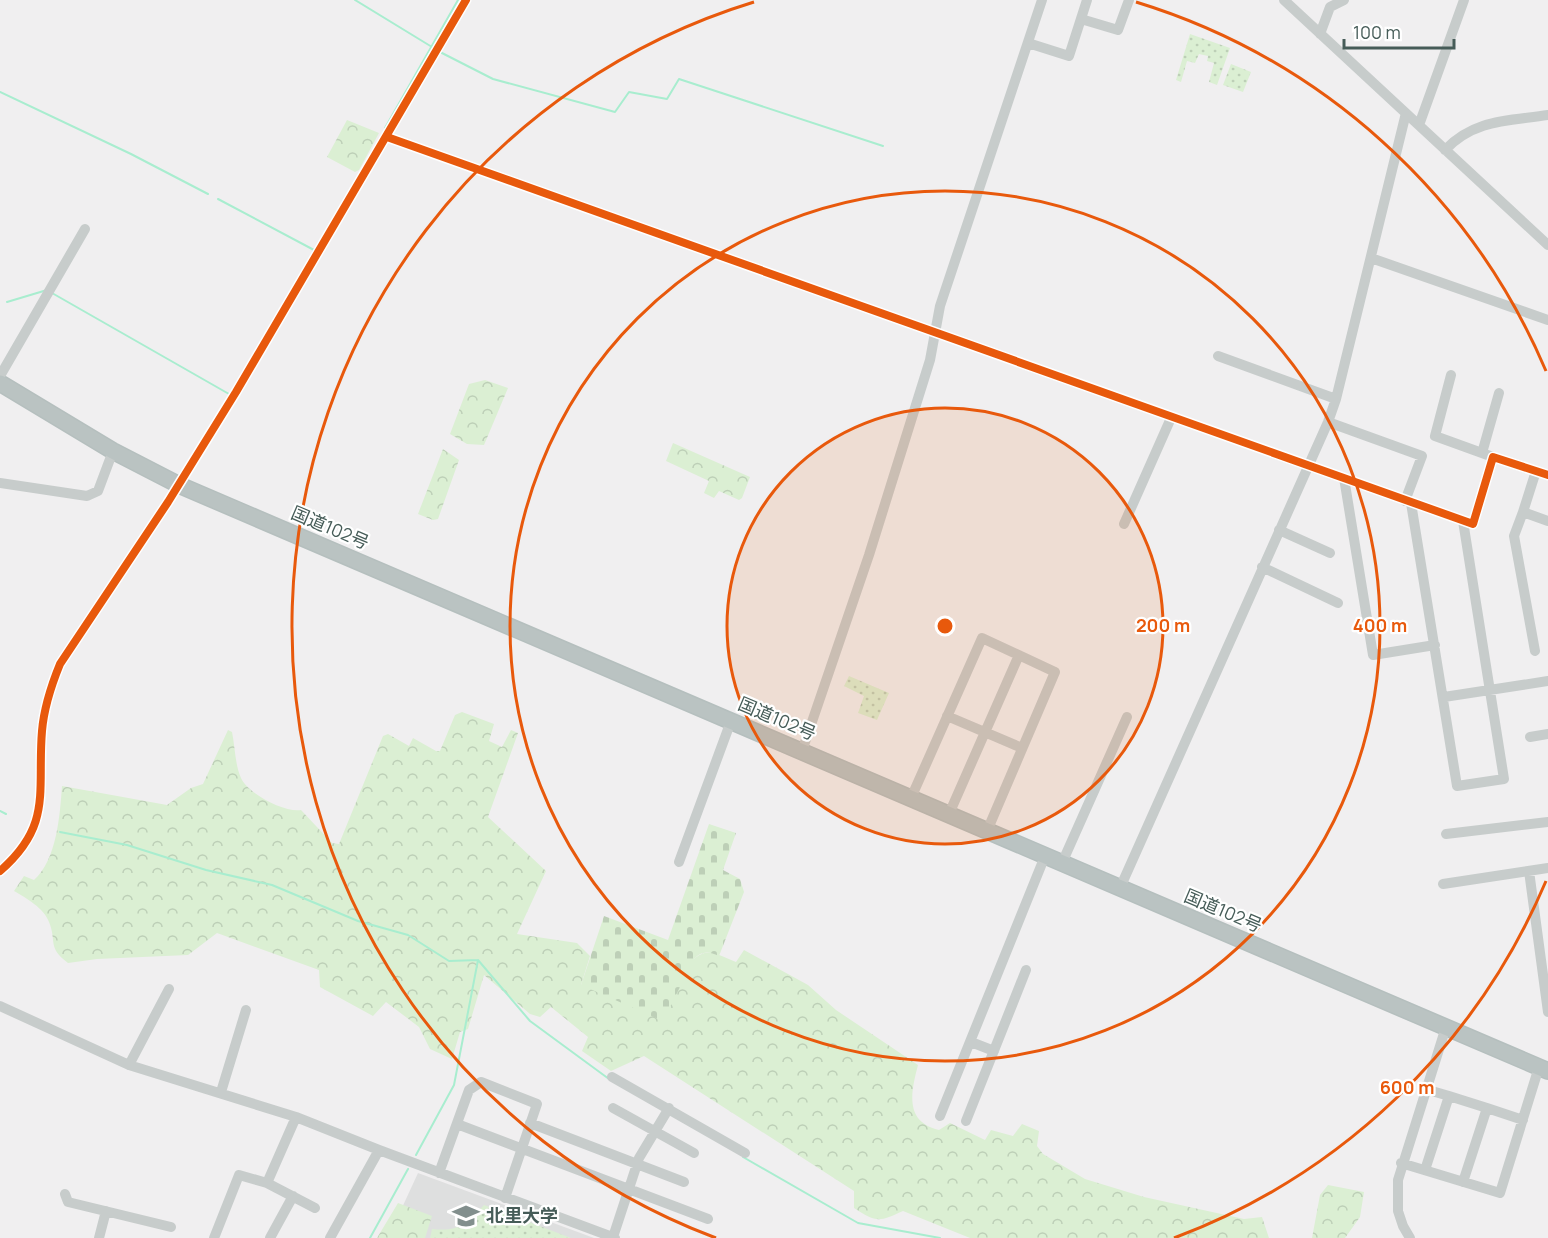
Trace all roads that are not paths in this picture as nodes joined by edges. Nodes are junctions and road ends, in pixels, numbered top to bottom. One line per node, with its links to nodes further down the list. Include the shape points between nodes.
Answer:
1 (466, 0): 15 (street)
2 (1042, 0): 11 (street)
3 (1087, 0): 9 (street)
4 (1129, 0): 9 (street, via 1118,30)
5 (1284, 0): 8 (street)
6 (1344, 0): 10 (street, via 1330,7)
7 (1464, 0): 14 (street)
8 (1297, 5): 10 (street)
9 (1081, 19): 11 (street, via 1069,56)
10 (1320, 34): 12 (street)
11 (1028, 43): 21 (street)
12 (1406, 113): 14 (street); 19 (street)
13 (1548, 115): 16 (street, via 1478,126 1456,138)
14 (1419, 125): 16 (street)
15 (387, 137): 21 (street); 37 (street)
16 (1445, 150): 18 (street)
17 (85, 229): 24 (street)
18 (1548, 245)
19 (1371, 258): 20 (street); 27 (street)
20 (1548, 320)
21 (934, 332): 28 (street); 60 (street, via 930,360 876,533)
22 (1218, 356): 27 (street)
23 (1451, 375): 31 (street, via 1435,436)
24 (0, 376)
25 (0, 383): 30 (highway, 国道102号)
26 (1499, 393): 31 (street)
27 (1336, 399): 29 (street)
28 (1171, 418): 32 (street); 42 (street)
29 (1328, 422): 32 (street); 38 (street, via 1422,456)
30 (113, 451): 36 (street, via 98,491 87,496); 37 (highway, 国道102号)
31 (1488, 455): 33 (street); 40 (street, via 1473,524)
32 (1309, 467): 35 (street); 43 (street)
33 (1536, 471): 34 (street); 39 (street)
34 (1548, 475)
35 (1344, 478): 38 (street); 47 (street, via 1373,655)
36 (0, 483)
37 (179, 485): 55 (highway, 国道102号); 71 (street, via 60,664 43,718 42,796 38,814 26,842)
38 (1408, 502): 40 (street); 47 (street)
39 (1523, 512): 41 (street); 48 (street, via 1514,536)
40 (1463, 520): 51 (street)
41 (1548, 521)
42 (1124, 524)
43 (1279, 530): 44 (street); 45 (street)
44 (1330, 553)
45 (1262, 567): 46 (street); 73 (street)
46 (1338, 603)
47 (1435, 645): 52 (street)
48 (1534, 651)
49 (1019, 655): 53 (street, via 982,638); 56 (street); 59 (street, via 1055,672)
50 (1548, 681): 51 (street)
51 (1488, 690): 52 (street); 52 (street, via 1504,779 1457,786)
52 (1444, 697)
53 (947, 716): 56 (street); 61 (street)
54 (1126, 717): 68 (street)
55 (731, 721): 60 (highway, 国道102号); 67 (street)
56 (985, 732): 59 (street); 62 (street)
57 (1548, 734): 58 (street)
58 (1530, 737)
59 (1022, 748): 64 (street)
60 (802, 751): 61 (highway, 国道102号)
61 (911, 798): 62 (highway, 国道102号)
62 (949, 814): 64 (highway, 国道102号)
63 (1548, 822): 65 (street)
64 (987, 831): 66 (highway, 国道102号)
65 (1446, 834)
66 (1045, 856): 68 (highway, 国道102号); 80 (street)
67 (679, 862)
68 (1062, 863): 73 (highway, 国道102号)
69 (1548, 868): 70 (street)
70 (1529, 870): 72 (street); 78 (street)
71 (0, 871)
72 (1443, 884)
73 (1120, 888): 79 (highway, 国道102号)
74 (1026, 970): 81 (street)
75 (169, 989): 82 (street)
76 (0, 1006): 82 (street)
77 (246, 1010): 86 (street)
78 (1548, 1012)
79 (1446, 1027): 83 (highway, 国道102号); 85 (street)
80 (971, 1042): 81 (street); 91 (street)
81 (994, 1051): 94 (street)
82 (129, 1065): 86 (street)
83 (1543, 1069): 93 (street)
84 (612, 1077): 90 (street)
85 (1425, 1089): 87 (street); 102 (street)
86 (221, 1092): 92 (street)
87 (1449, 1096): 89 (street); 104 (street)
88 (613, 1107): 97 (street)
89 (1487, 1108): 93 (street); 107 (street)
90 (667, 1111): 97 (street); 101 (street)
91 (940, 1116)
92 (296, 1117): 98 (street); 108 (street)
93 (1523, 1119): 107 (street, via 1500,1193)
94 (966, 1121)
95 (530, 1123): 96 (street, via 537,1104 482,1082 469,1090); 99 (street); 103 (street)
96 (457, 1124): 99 (street); 105 (street)
97 (655, 1130): 100 (street); 103 (street)
98 (379, 1150): 105 (street); 120 (street)
99 (522, 1150): 109 (street); 112 (street)
100 (694, 1153)
101 (745, 1153)
102 (1401, 1163): 104 (street); 122 (street, via 1396,1195 1402,1226)
103 (637, 1164): 106 (street); 109 (street)
104 (1425, 1170): 107 (street)
105 (439, 1173): 112 (street)
106 (684, 1182)
107 (1463, 1182)
108 (267, 1183): 111 (street); 118 (street, via 239,1175)
109 (628, 1190): 115 (street); 121 (street)
110 (65, 1194): 114 (street, via 68,1202)
111 (293, 1196): 113 (street); 119 (street)
112 (505, 1198): 121 (street)
113 (315, 1208)
114 (106, 1211): 116 (street); 117 (street)
115 (708, 1219)
116 (171, 1227)
117 (99, 1238)
118 (214, 1238)
119 (270, 1238)
120 (330, 1238)
121 (614, 1238)
122 (1410, 1238)

